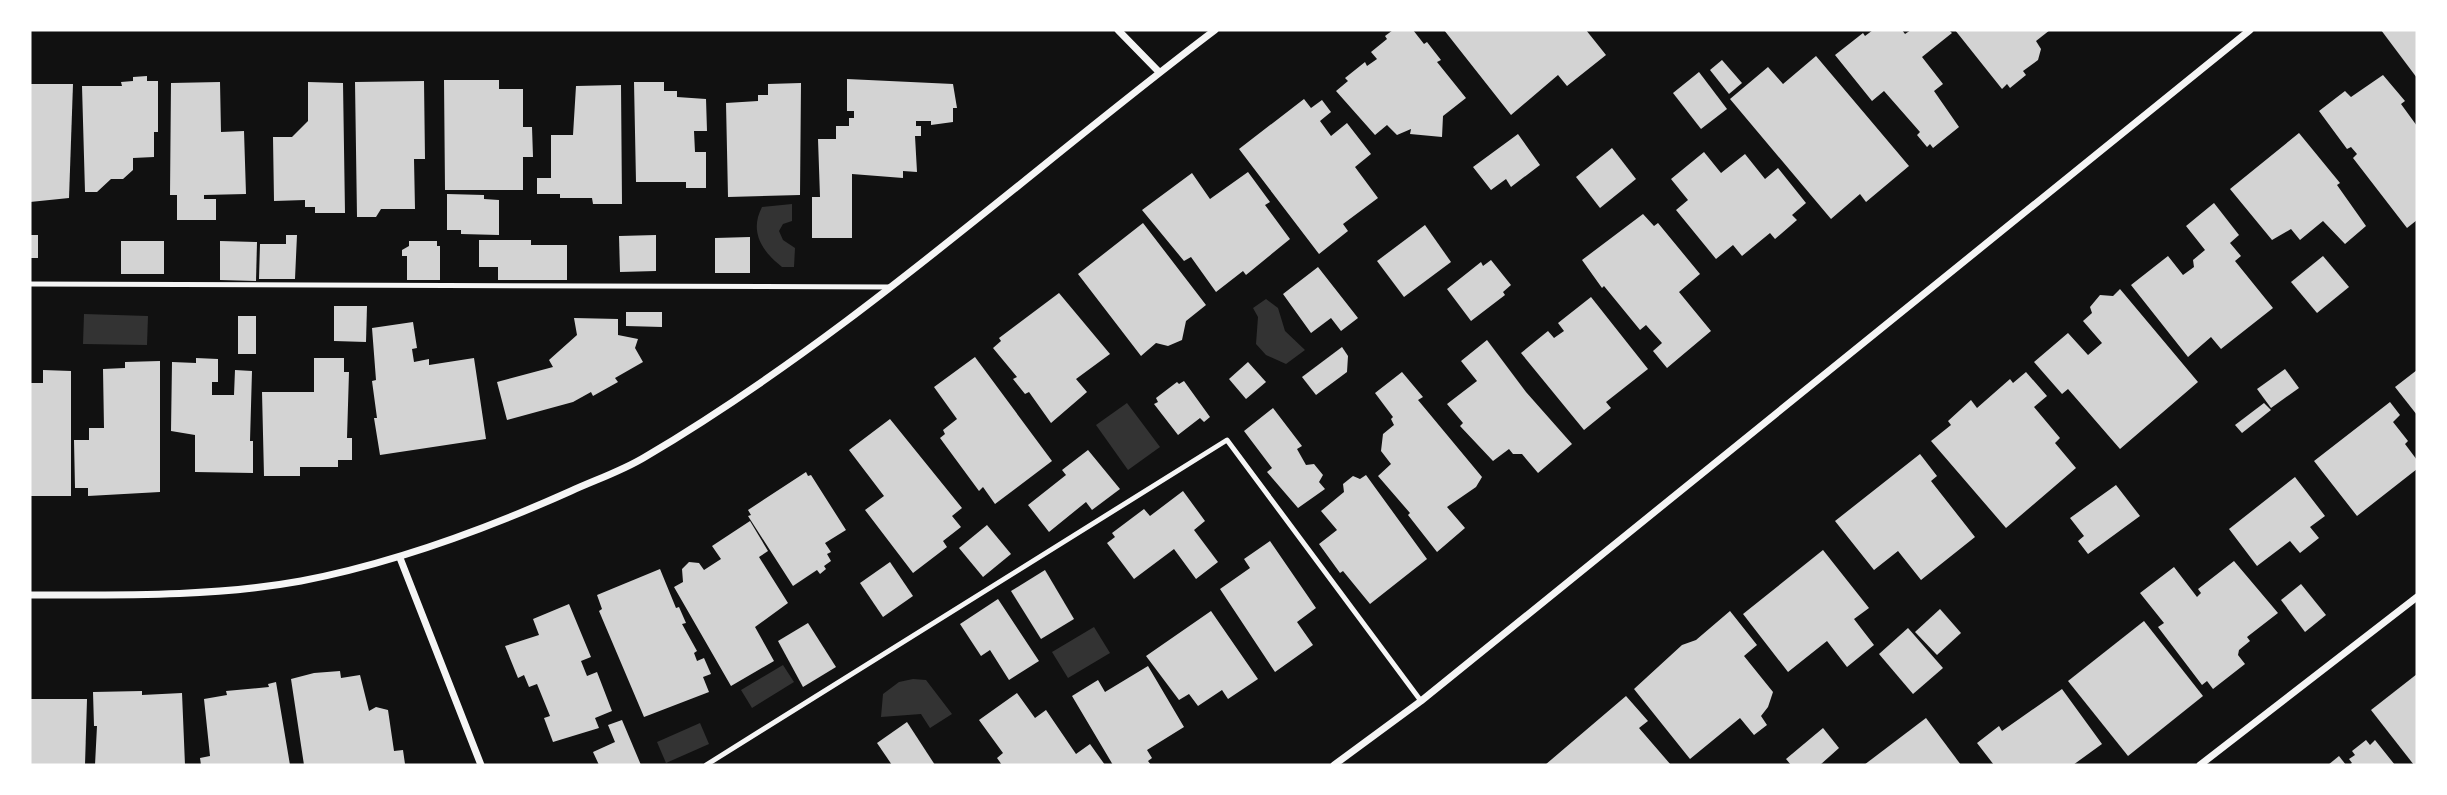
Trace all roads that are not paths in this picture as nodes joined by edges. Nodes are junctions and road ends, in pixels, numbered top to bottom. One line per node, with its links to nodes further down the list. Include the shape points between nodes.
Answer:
1 (1118, 30): 4 (street)
2 (1215, 30): 4 (street)
3 (2250, 30): 10 (street)
4 (1159, 72): 6 (street)
5 (30, 284): 6 (lane)
6 (891, 287): 7 (street, via 745,394 642,459 521,513)
7 (400, 558): 8 (street, via 298,581 221,589 113,596); 11 (street)
8 (30, 595)
9 (2417, 597): 14 (street)
10 (1421, 701): 12 (lane, via 1227,440); 13 (street)
11 (481, 765)
12 (706, 765)
13 (1334, 765)
14 (2200, 765)

